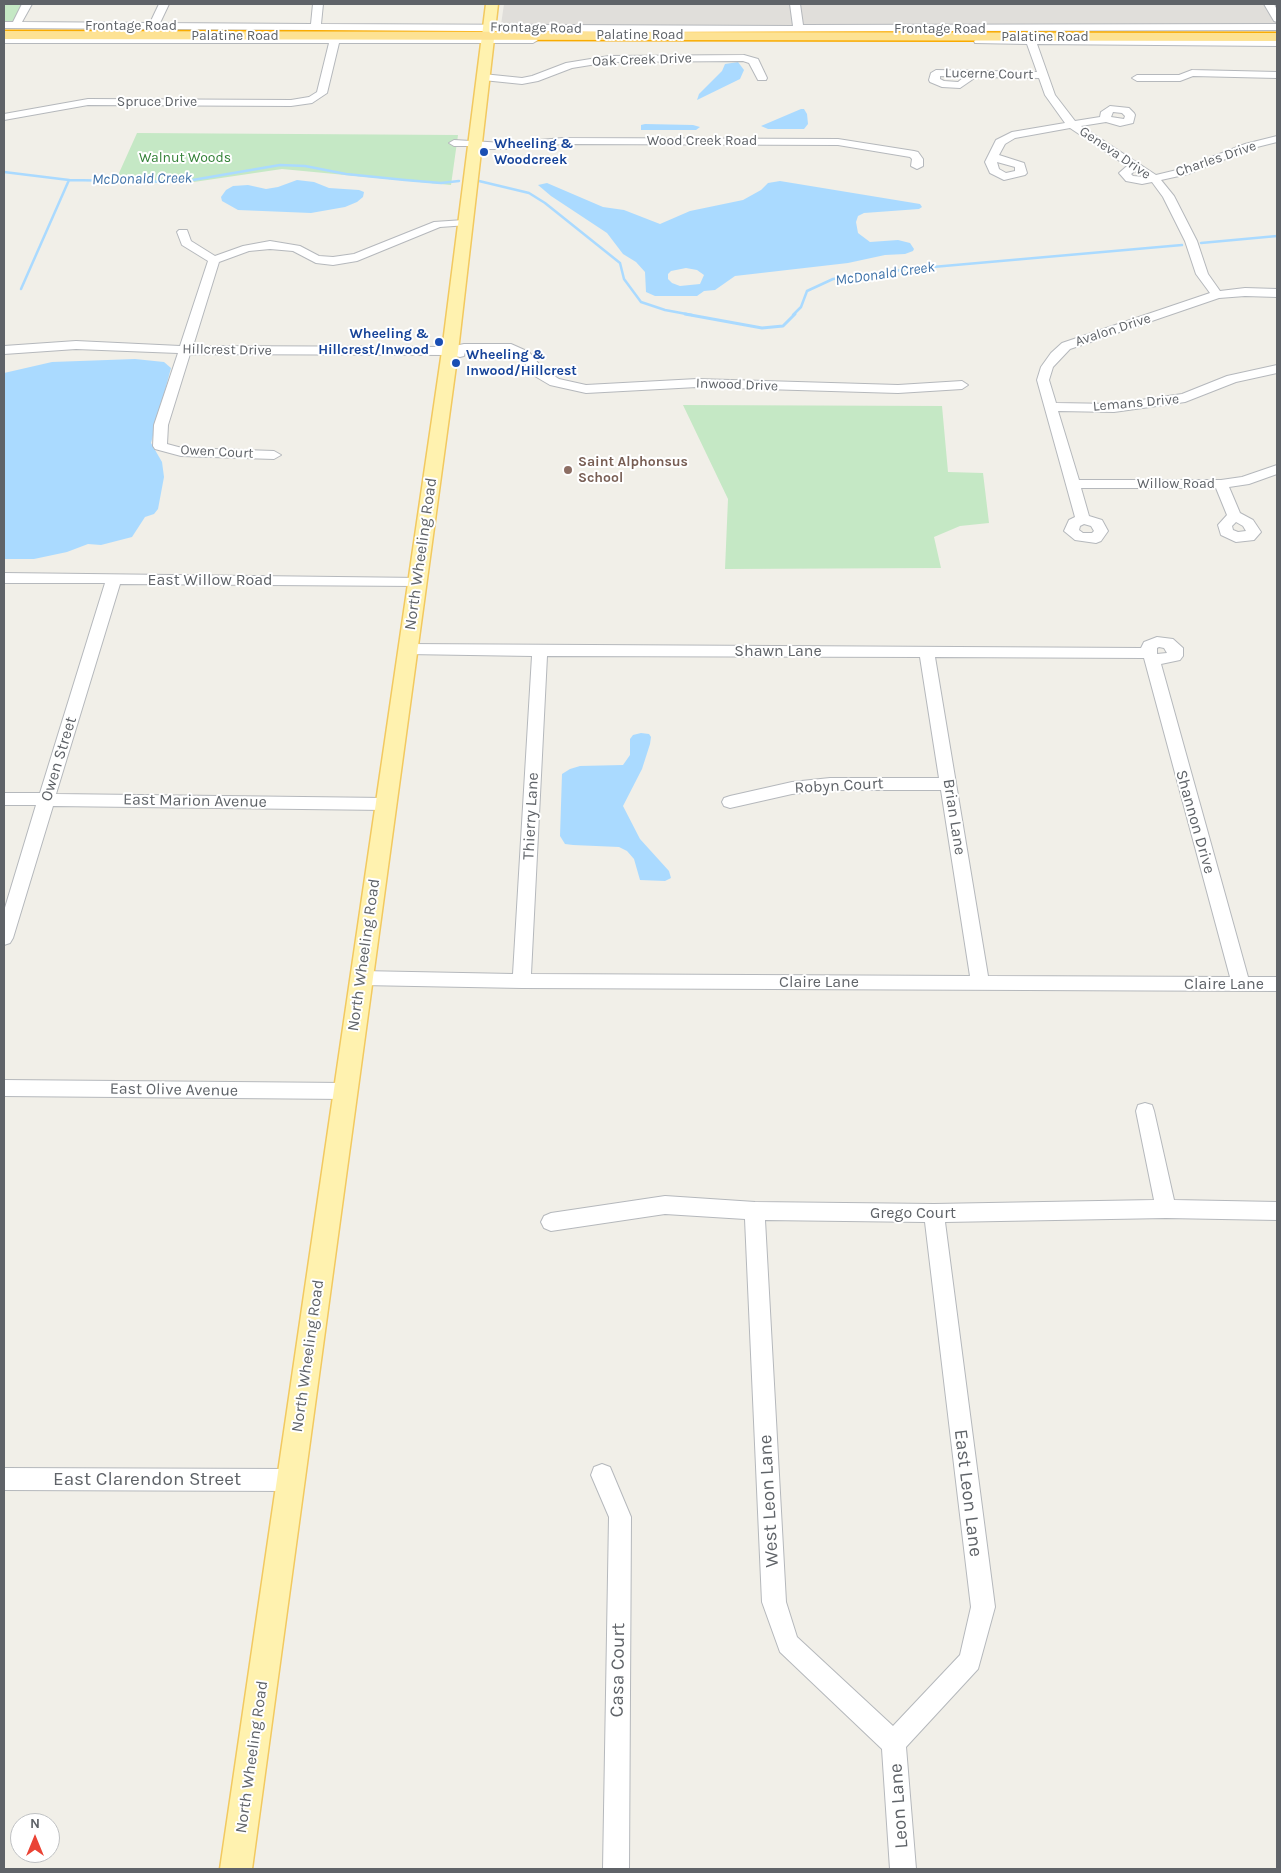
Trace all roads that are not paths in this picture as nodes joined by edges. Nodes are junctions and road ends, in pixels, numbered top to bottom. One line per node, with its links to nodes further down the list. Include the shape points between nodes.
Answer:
1 (27, 4): 12 (street)
2 (164, 4): 9 (street)
3 (318, 4): 10 (street)
4 (492, 4): 17 (main road, North Wheeling Road)
5 (795, 4): 13 (street)
6 (1269, 4): 7 (street)
7 (1277, 19)
8 (4, 25): 12 (street, Frontage Road)
9 (161, 26): 10 (street, Frontage Road); 12 (street, Frontage Road); 15 (highway)
10 (316, 26): 17 (street, Frontage Road)
11 (1277, 27): 13 (street, Frontage Road)
12 (10, 28): 15 (highway, Palatine Road)
13 (798, 28): 14 (street, Frontage Road)
14 (676, 29): 16 (highway); 17 (street, Frontage Road)
15 (252, 32): 17 (highway, Palatine Road)
16 (759, 32): 17 (highway, Palatine Road); 23 (highway, Palatine Road)
17 (489, 33): 19 (highway, Palatine Road); 22 (street, Frontage Road); 23 (highway, Palatine Road); 24 (street, Frontage Road); 31 (main road, North Wheeling Road)
18 (4, 35): 19 (highway, Palatine Road)
19 (93, 36): 21 (highway)
20 (4, 40): 21 (street, Frontage Road)
21 (232, 40): 22 (street, Frontage Road)
22 (335, 40): 32 (street, Spruce Drive, via 322,92 312,100 291,103 88,102)
23 (1277, 40): 25 (street, Frontage Road)
24 (1031, 41): 25 (street, Frontage Road); 26 (street, Geneva Drive)
25 (1046, 49): 26 (street)
26 (1042, 70): 27 (street, Lucerne Court, via 972,75 960,85 942,84 934,80); 34 (street, Geneva Drive, via 1050,95)
27 (936, 74)
28 (1277, 75): 30 (street, via 1213,74 1208,83 1191,84 1183,76)
29 (762, 78): 31 (street, Oak Creek Drive, via 751,58 635,58 570,65 534,79)
30 (1137, 78)
31 (483, 82): 37 (main road, North Wheeling Road)
32 (4, 117)
33 (1106, 119): 34 (street)
34 (1072, 125): 38 (street, via 1012,135 1000,142); 40 (street, Geneva Drive)
35 (1277, 139): 41 (street, Charles Drive, via 1249,146 1184,172)
36 (454, 143): 37 (street)
37 (475, 144): 39 (street, Wood Creek Road, via 504,146 562,141 838,142 914,154 918,159); 42 (main road, North Wheeling Road)
38 (993, 157): 38 (street, via 1020,165 1021,173 1004,177 994,171)
39 (917, 166)
40 (1134, 166): 41 (street, Charles Drive, via 1125,173 1127,177 1142,181)
41 (1154, 178): 46 (street, Geneva Drive, via 1168,196 1202,274)
42 (464, 223): 44 (street, via 438,224 357,257 333,261 316,258 296,248 270,245 247,248); 49 (main road, North Wheeling Road)
43 (183, 232): 44 (street, via 186,243)
44 (214, 260): 48 (street)
45 (1277, 293): 46 (street, Avalon Drive, via 1245,292)
46 (1216, 296): 52 (street, Avalon Drive, via 1066,346 1054,356 1043,380)
47 (4, 350): 48 (street, Hillcrest Drive, via 76,345)
48 (185, 350): 49 (street, Hillcrest Drive); 53 (street, Owen Court, via 161,425 160,446 181,452)
49 (450, 352): 51 (street, Inwood Drive, via 523,355 538,372 555,382 586,389 697,383 898,389); 61 (main road, North Wheeling Road)
50 (1277, 369): 52 (street, Lemans Drive, via 1232,379 1185,398 1114,408)
51 (962, 385)
52 (1050, 407): 55 (street, Avalon Drive)
53 (274, 455)
54 (1277, 469): 56 (street, Willow Road, via 1244,481)
55 (1073, 484): 56 (street, Willow Road); 58 (street, Avalon Drive)
56 (1221, 484): 57 (street)
57 (1234, 516)
58 (1083, 519)
59 (4, 578): 60 (street, East Willow Road)
60 (114, 580): 61 (street, East Willow Road); 68 (street, Owen Street)
61 (416, 581): 62 (main road, North Wheeling Road)
62 (407, 649): 63 (street, Shawn Lane); 70 (main road, North Wheeling Road)
63 (540, 651): 64 (street, Shawn Lane); 73 (street, Thierry Lane)
64 (927, 652): 65 (street, Shawn Lane); 66 (street, Brian Lane)
65 (1150, 656): 75 (street, Shannon Drive)
66 (949, 784): 69 (street, Robyn Court, via 830,784 765,793); 74 (street, Brian Lane)
67 (4, 799): 68 (street, East Marion Avenue)
68 (46, 799): 70 (street, East Marion Avenue); 71 (street, Owen Street)
69 (730, 802)
70 (385, 804): 72 (main road, North Wheeling Road)
71 (4, 938)
72 (361, 978): 73 (street, Claire Lane); 78 (main road, North Wheeling Road)
73 (522, 981): 74 (street, Claire Lane)
74 (980, 982): 75 (street, Claire Lane)
75 (1241, 984): 76 (street, Claire Lane)
76 (1277, 984)
77 (4, 1088): 78 (street, East Olive Avenue)
78 (345, 1091): 87 (main road, North Wheeling Road)
79 (1145, 1111): 80 (street)
80 (1166, 1208): 82 (street, Grego Court); 83 (street, Grego Court)
81 (755, 1211): 83 (street, Grego Court); 84 (street, Grego Court, via 666,1205); 88 (street, West Leon Lane, via 774,1602 788,1644)
82 (1277, 1211)
83 (934, 1214): 88 (street, East Leon Lane, via 983,1607 970,1661)
84 (551, 1222)
85 (602, 1475): 90 (street, Casa Court, via 620,1518)
86 (4, 1479): 87 (street, East Clarendon Street)
87 (291, 1480): 89 (main road, North Wheeling Road)
88 (894, 1743): 91 (street, Leon Lane)
89 (236, 1869)
90 (616, 1869)
91 (903, 1869)

